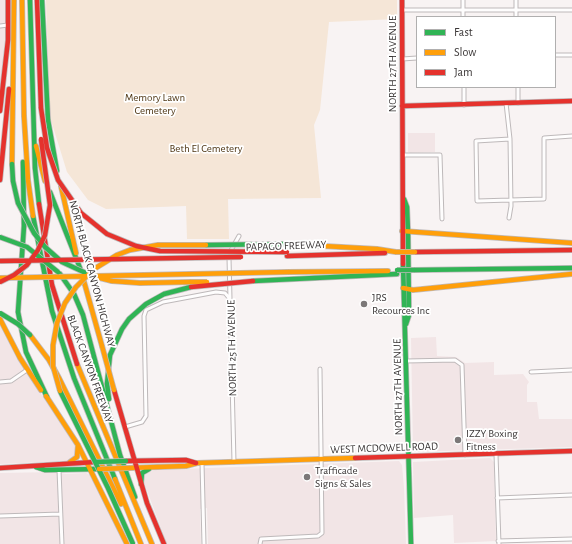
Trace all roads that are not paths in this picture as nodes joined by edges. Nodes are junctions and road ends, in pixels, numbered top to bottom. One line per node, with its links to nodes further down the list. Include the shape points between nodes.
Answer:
1 (8, 0): 16 (main road)
2 (14, 0): 18 (main road)
3 (22, 0): 33 (main road, BLACK CANYON FREEWAY)
4 (30, 0): 34 (main road, BLACK CANYON FREEWAY)
5 (37, 0): 31 (main road)
6 (42, 0): 52 (main road, NORTH BLACK CANYON HIGHWAY, via 48,120 60,185)
7 (402, 0): 11 (main road, NORTH 27TH AVENUE)
8 (462, 0): 10 (street)
9 (516, 0): 12 (street)
10 (463, 9): 11 (street); 12 (street); 14 (street)
11 (402, 10): 22 (main road, NORTH 27TH AVENUE)
12 (516, 10): 13 (street); 15 (street)
13 (572, 10)
14 (463, 16)
15 (516, 16)
16 (8, 25): 17 (street); 25 (main road)
17 (0, 26)
18 (14, 51): 38 (main road); 58 (main road, bridge, via 13,181 18,203 38,239 49,251 72,267 96,278)
19 (556, 55): 20 (street)
20 (572, 55)
21 (416, 58): 22 (street)
22 (402, 59): 30 (main road, NORTH 27TH AVENUE)
23 (464, 88): 29 (street)
24 (518, 88): 27 (street)
25 (1, 95): 32 (main road)
26 (572, 101): 27 (main road)
27 (518, 102): 28 (main road)
28 (506, 103): 29 (main road); 36 (street)
29 (464, 105): 30 (main road)
30 (402, 106): 37 (main road, NORTH 27TH AVENUE)
31 (40, 108): 50 (main road, bridge, via 47,148 58,180 81,213 107,234 136,246 160,251); 57 (main road, bridge, via 50,217 41,245 27,265)
32 (0, 111)
33 (24, 116): 71 (main road, via 24,226 18,312 26,352); 72 (main road, BLACK CANYON FREEWAY, via 29,191 38,251 52,310)
34 (33, 130): 52 (main road, via 42,174); 104 (main road, BLACK CANYON FREEWAY, via 41,224 63,325 90,400)
35 (572, 136): 40 (street, via 544,138 544,199)
36 (510, 139): 40 (street); 40 (street, via 476,141 477,201)
37 (403, 155): 39 (main road, NORTH 27TH AVENUE); 42 (street, via 440,155)
38 (0, 180)
39 (404, 199): 43 (main road, NORTH 27TH AVENUE); 44 (main road, NORTH 27TH AVENUE)
40 (511, 201): 41 (street)
41 (509, 218)
42 (442, 219)
43 (408, 231): 44 (main road); 47 (main road); 60 (main road, NORTH 27TH AVENUE)
44 (402, 232): 59 (main road, NORTH 27TH AVENUE)
45 (238, 236): 61 (street, NORTH 25TH AVENUE, via 229,254)
46 (0, 237): 73 (main road, bridge, via 27,247 58,272 74,294 83,315)
47 (572, 243)
48 (572, 250): 49 (main road, PAPAGO FREEWAY, bridge)
49 (396, 252): 50 (main road, PAPAGO FREEWAY); 102 (main road, bridge, via 377,248 287,244 158,245 130,250 105,261 76,286 65,303 57,323 53,352 55,374 65,402)
50 (287, 254): 51 (main road, PAPAGO FREEWAY, bridge)
51 (0, 261)
52 (80, 268): 74 (main road, NORTH BLACK CANYON HIGHWAY, bridge)
53 (572, 268): 54 (main road, bridge)
54 (397, 272): 56 (main road, bridge); 58 (main road, bridge)
55 (572, 274): 60 (main road)
56 (0, 278)
57 (0, 282)
58 (191, 285): 73 (main road, via 164,294 146,304 122,329 110,355 108,369 107,384)
59 (403, 288): 60 (main road); 64 (main road, NORTH 27TH AVENUE, via 403,315)
60 (409, 291): 64 (main road, NORTH 27TH AVENUE, via 409,315)
61 (231, 301): 74 (street, via 225,293 216,292 163,302 146,310 146,416 142,422); 83 (street, NORTH 25TH AVENUE)
62 (0, 313): 98 (main road, bridge, via 18,324 42,350 59,378)
63 (0, 319): 67 (main road)
64 (406, 325): 65 (main road, NORTH 27TH AVENUE)
65 (406, 361): 78 (street, via 455,360 462,365); 79 (main road, NORTH 27TH AVENUE)
66 (320, 369): 80 (street)
67 (27, 370): 70 (street, via 12,381); 71 (main road)
68 (572, 370): 69 (street)
69 (531, 372)
70 (0, 382)
71 (47, 397): 75 (main road)
72 (83, 401): 98 (main road, BLACK CANYON FREEWAY); 103 (main road)
73 (112, 422): 104 (main road, via 120,455)
74 (125, 427): 81 (main road, NORTH BLACK CANYON HIGHWAY)
75 (78, 445): 82 (main road); 84 (main road, via 77,458)
76 (572, 451): 77 (main road, WEST MCDOWELL ROAD)
77 (496, 454): 78 (main road, WEST MCDOWELL ROAD); 94 (street)
78 (465, 455): 79 (main road, WEST MCDOWELL ROAD)
79 (408, 457): 80 (main road, WEST MCDOWELL ROAD); 108 (main road, NORTH 27TH AVENUE)
80 (321, 460): 83 (main road, WEST MCDOWELL ROAD); 107 (street, via 321,535 261,539)
81 (135, 461): 82 (main road, WEST MCDOWELL ROAD, bridge); 85 (main road, WEST MCDOWELL ROAD, via 186,460); 89 (main road, NORTH BLACK CANYON HIGHWAY)
82 (87, 462): 84 (main road, WEST MCDOWELL ROAD); 90 (main road)
83 (234, 462): 85 (main road, WEST MCDOWELL ROAD)
84 (67, 463): 86 (main road, WEST MCDOWELL ROAD, via 42,464)
85 (200, 463): 87 (main road, WEST MCDOWELL ROAD); 106 (street)
86 (36, 467): 88 (main road, WEST MCDOWELL ROAD); 91 (main road, WEST MCDOWELL ROAD)
87 (152, 467): 89 (main road, WEST MCDOWELL ROAD); 92 (main road, via 142,473)
88 (0, 468)
89 (137, 468): 90 (main road, WEST MCDOWELL ROAD, bridge); 92 (main road, NORTH BLACK CANYON HIGHWAY)
90 (90, 469): 91 (main road, WEST MCDOWELL ROAD); 101 (main road)
91 (59, 470): 95 (street)
92 (141, 484): 105 (main road, NORTH BLACK CANYON HIGHWAY)
93 (572, 495): 94 (street)
94 (497, 498): 99 (street)
95 (60, 514): 96 (street); 100 (street)
96 (0, 516)
97 (572, 539): 99 (street)
98 (140, 542)
99 (499, 543)
100 (62, 544)
101 (127, 544)
102 (133, 544)
103 (145, 544)
104 (152, 544)
105 (164, 544)
106 (204, 544)
107 (260, 544)
108 (411, 544)

